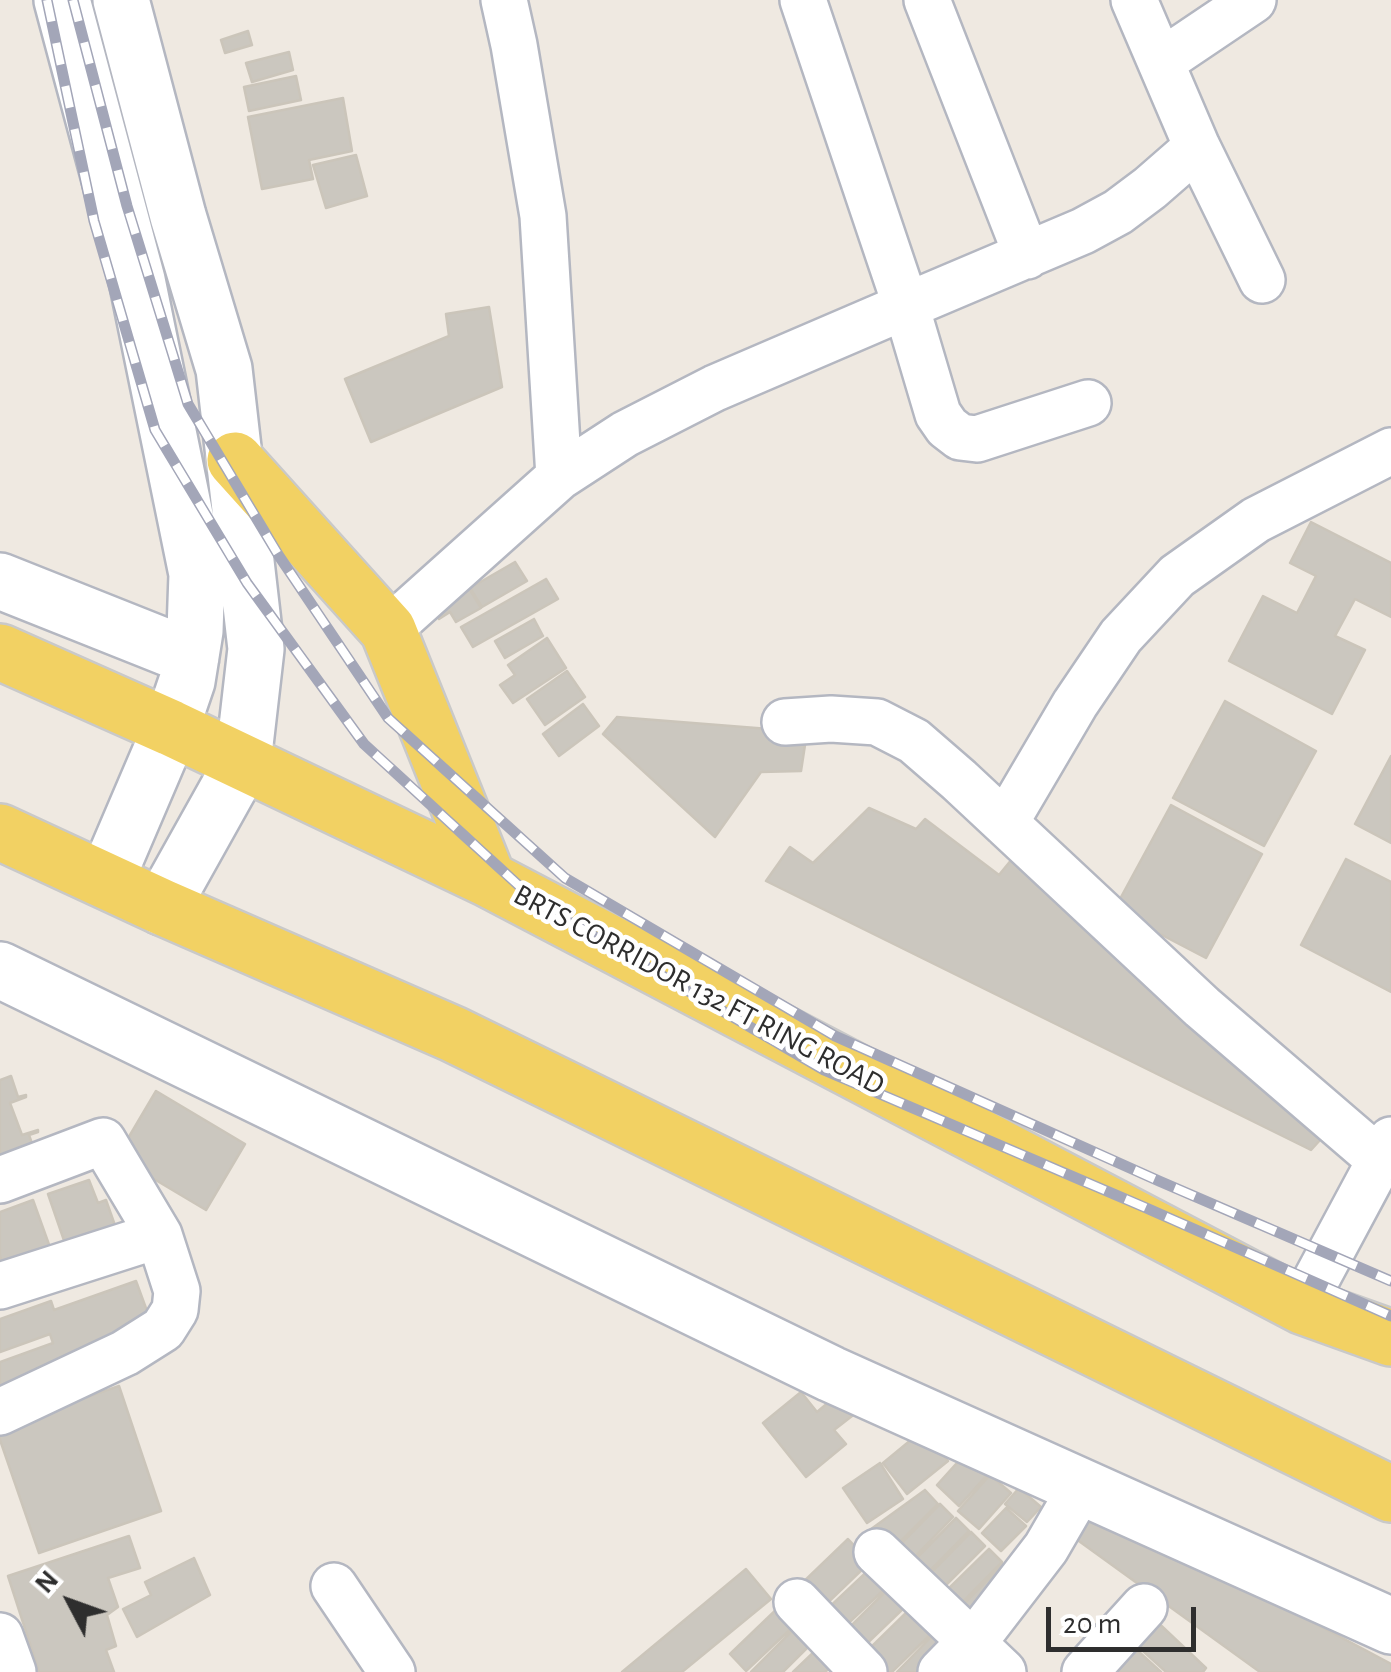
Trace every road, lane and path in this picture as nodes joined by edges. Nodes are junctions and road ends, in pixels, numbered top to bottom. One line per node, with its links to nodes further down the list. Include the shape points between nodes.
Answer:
1 (62, 0): 20 (street, via 136,280 197,574)
2 (121, 0): 15 (street, via 224,368)
3 (504, 0): 16 (street, via 543,216)
4 (803, 0): 12 (street)
5 (927, 0): 10 (street)
6 (1134, 0): 8 (street)
7 (1253, 0): 8 (street)
8 (1161, 62): 9 (street)
9 (1198, 147): 10 (street, via 1118,212); 11 (street)
10 (1027, 256): 12 (street)
11 (1262, 280)
12 (906, 306): 13 (street, via 938,414 960,436 977,440); 16 (street, via 701,395)
13 (1088, 403)
14 (1391, 451): 24 (street, via 1256,520 1178,576 1121,636)
15 (235, 460): 18 (main road); 23 (street, via 256,649)
16 (559, 478): 18 (street)
17 (0, 580): 20 (street)
18 (388, 630): 26 (main road)
19 (0, 652): 22 (main road, BRTS CORRIDOR 132 FT RING ROAD)
20 (192, 657): 22 (street)
21 (785, 722): 24 (street, via 877,722 914,741)
22 (171, 728): 23 (main road, BRTS CORRIDOR 132 FT RING ROAD); 27 (street)
23 (243, 762): 26 (main road, BRTS CORRIDOR 132 FT RING ROAD); 28 (street)
24 (1005, 823): 30 (street, via 1202,1007)
25 (0, 832): 27 (main road)
26 (488, 879): 34 (main road, BRTS CORRIDOR 132 FT RING ROAD)
27 (106, 880): 28 (main road)
28 (162, 907): 38 (main road, via 454,1034)
29 (0, 970): 37 (street, via 831,1374)
30 (1385, 1150): 34 (street)
31 (0, 1180): 32 (street, via 103,1141)
32 (159, 1235): 33 (street); 36 (street, via 177,1292 163,1329)
33 (0, 1286)
34 (1302, 1306): 35 (main road, BRTS CORRIDOR 132 FT RING ROAD)
35 (1391, 1338)
36 (0, 1412)
37 (1082, 1486): 43 (street); 45 (street)
38 (1391, 1494)
39 (877, 1552): 45 (street)
40 (334, 1586): 47 (street)
41 (796, 1602): 48 (street)
42 (1144, 1607): 49 (street)
43 (1391, 1626)
44 (0, 1636): 46 (street)
45 (972, 1662)
46 (13, 1672)
47 (392, 1672)
48 (864, 1672)
49 (1086, 1672)

